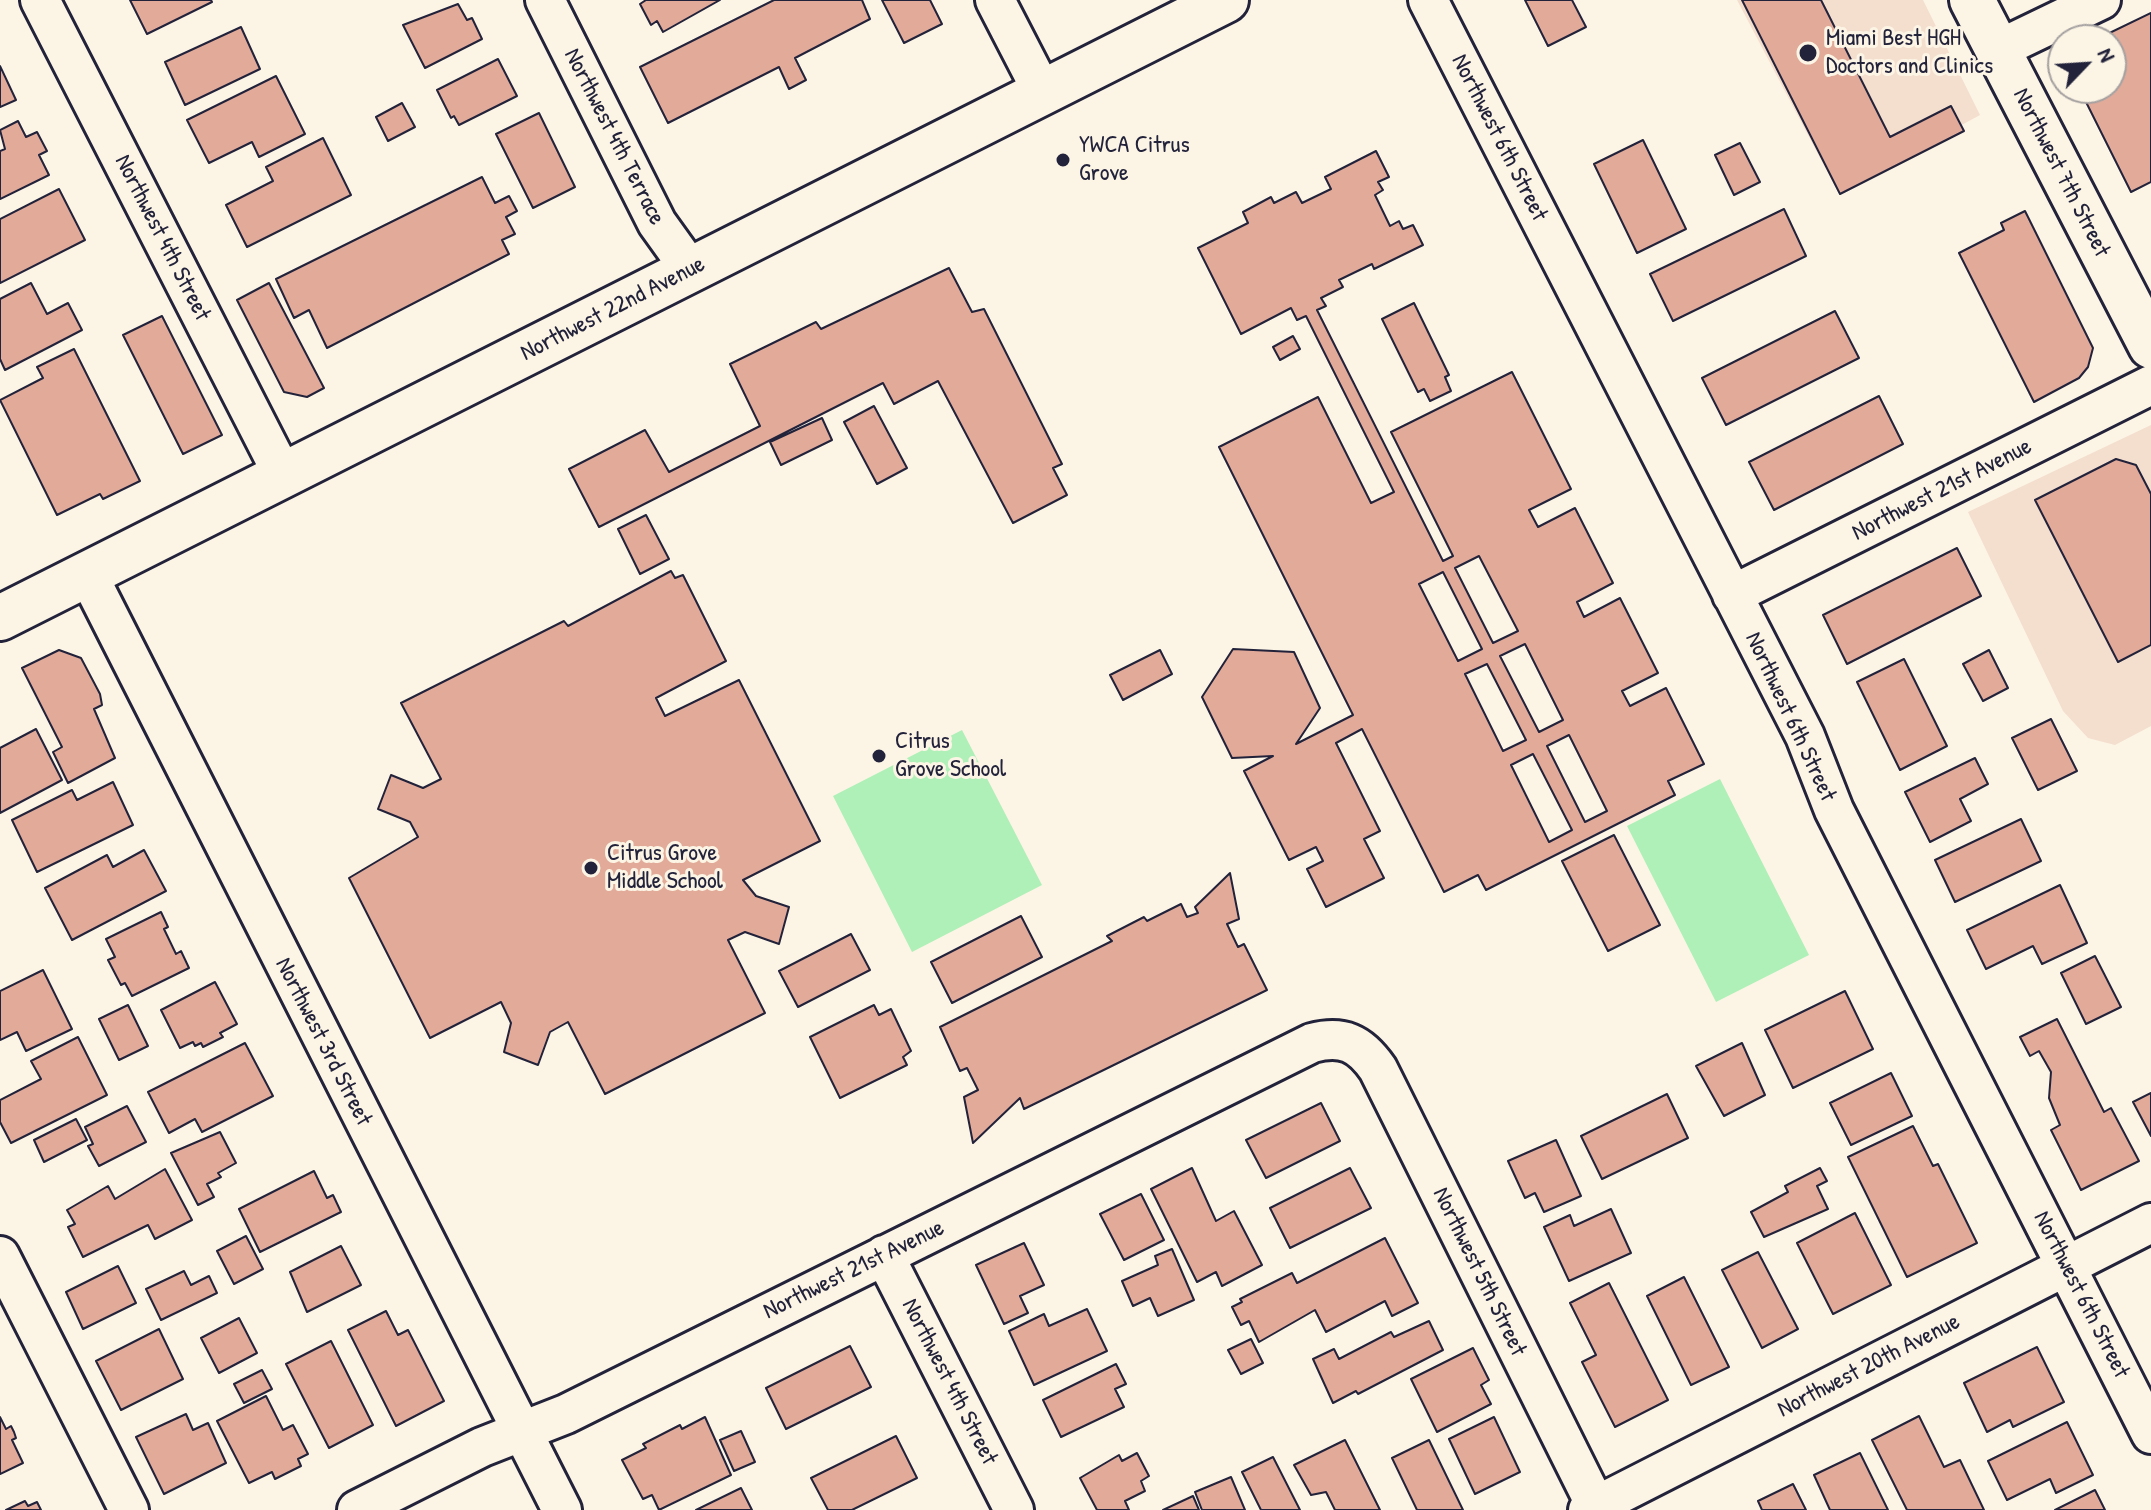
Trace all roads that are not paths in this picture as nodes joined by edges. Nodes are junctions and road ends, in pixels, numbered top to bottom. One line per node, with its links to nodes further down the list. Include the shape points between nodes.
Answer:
1 (40, 0): 13 (street, Northwest 4th Street)
2 (545, 0): 10 (street, Northwest 4th Terrace, via 657,223)
3 (995, 0): 9 (street)
4 (1226, 0): 9 (main road, Northwest 22nd Avenue)
5 (1428, 0): 15 (street, Northwest 6th Street)
6 (1972, 0): 8 (main road, Northwest 7th Street)
7 (2101, 0): 8 (street)
8 (1997, 50): 11 (main road, Northwest 7th Street)
9 (1043, 93): 10 (main road, Northwest 22nd Avenue)
10 (690, 269): 13 (main road, Northwest 22nd Avenue)
11 (2151, 346)
12 (2151, 385): 15 (street, Northwest 21st Avenue)
13 (283, 475): 14 (main road, Northwest 22nd Avenue)
14 (87, 573): 16 (main road, Northwest 22nd Avenue); 22 (street, Northwest 3rd Street)
15 (1732, 595): 21 (street, Northwest 6th Street, via 1805,736 1834,810)
16 (0, 618)
17 (1351, 1042): 19 (street, Northwest 21st Avenue, via 1333,1038 1312,1043); 24 (street, Northwest 5th Street, via 1378,1069)
18 (2151, 1223): 21 (street, Northwest 20th Avenue)
19 (884, 1255): 22 (street, Northwest 21st Avenue); 28 (street, Northwest 4th Street)
20 (0, 1256): 25 (street)
21 (2066, 1266): 23 (street, Northwest 6th Street); 24 (street, Northwest 20th Avenue)
22 (522, 1432): 26 (street, Northwest 21st Avenue); 27 (street, Northwest 3rd Street)
23 (2151, 1434)
24 (1594, 1509)
25 (129, 1510)
26 (357, 1510)
27 (562, 1510)
28 (1014, 1510)

